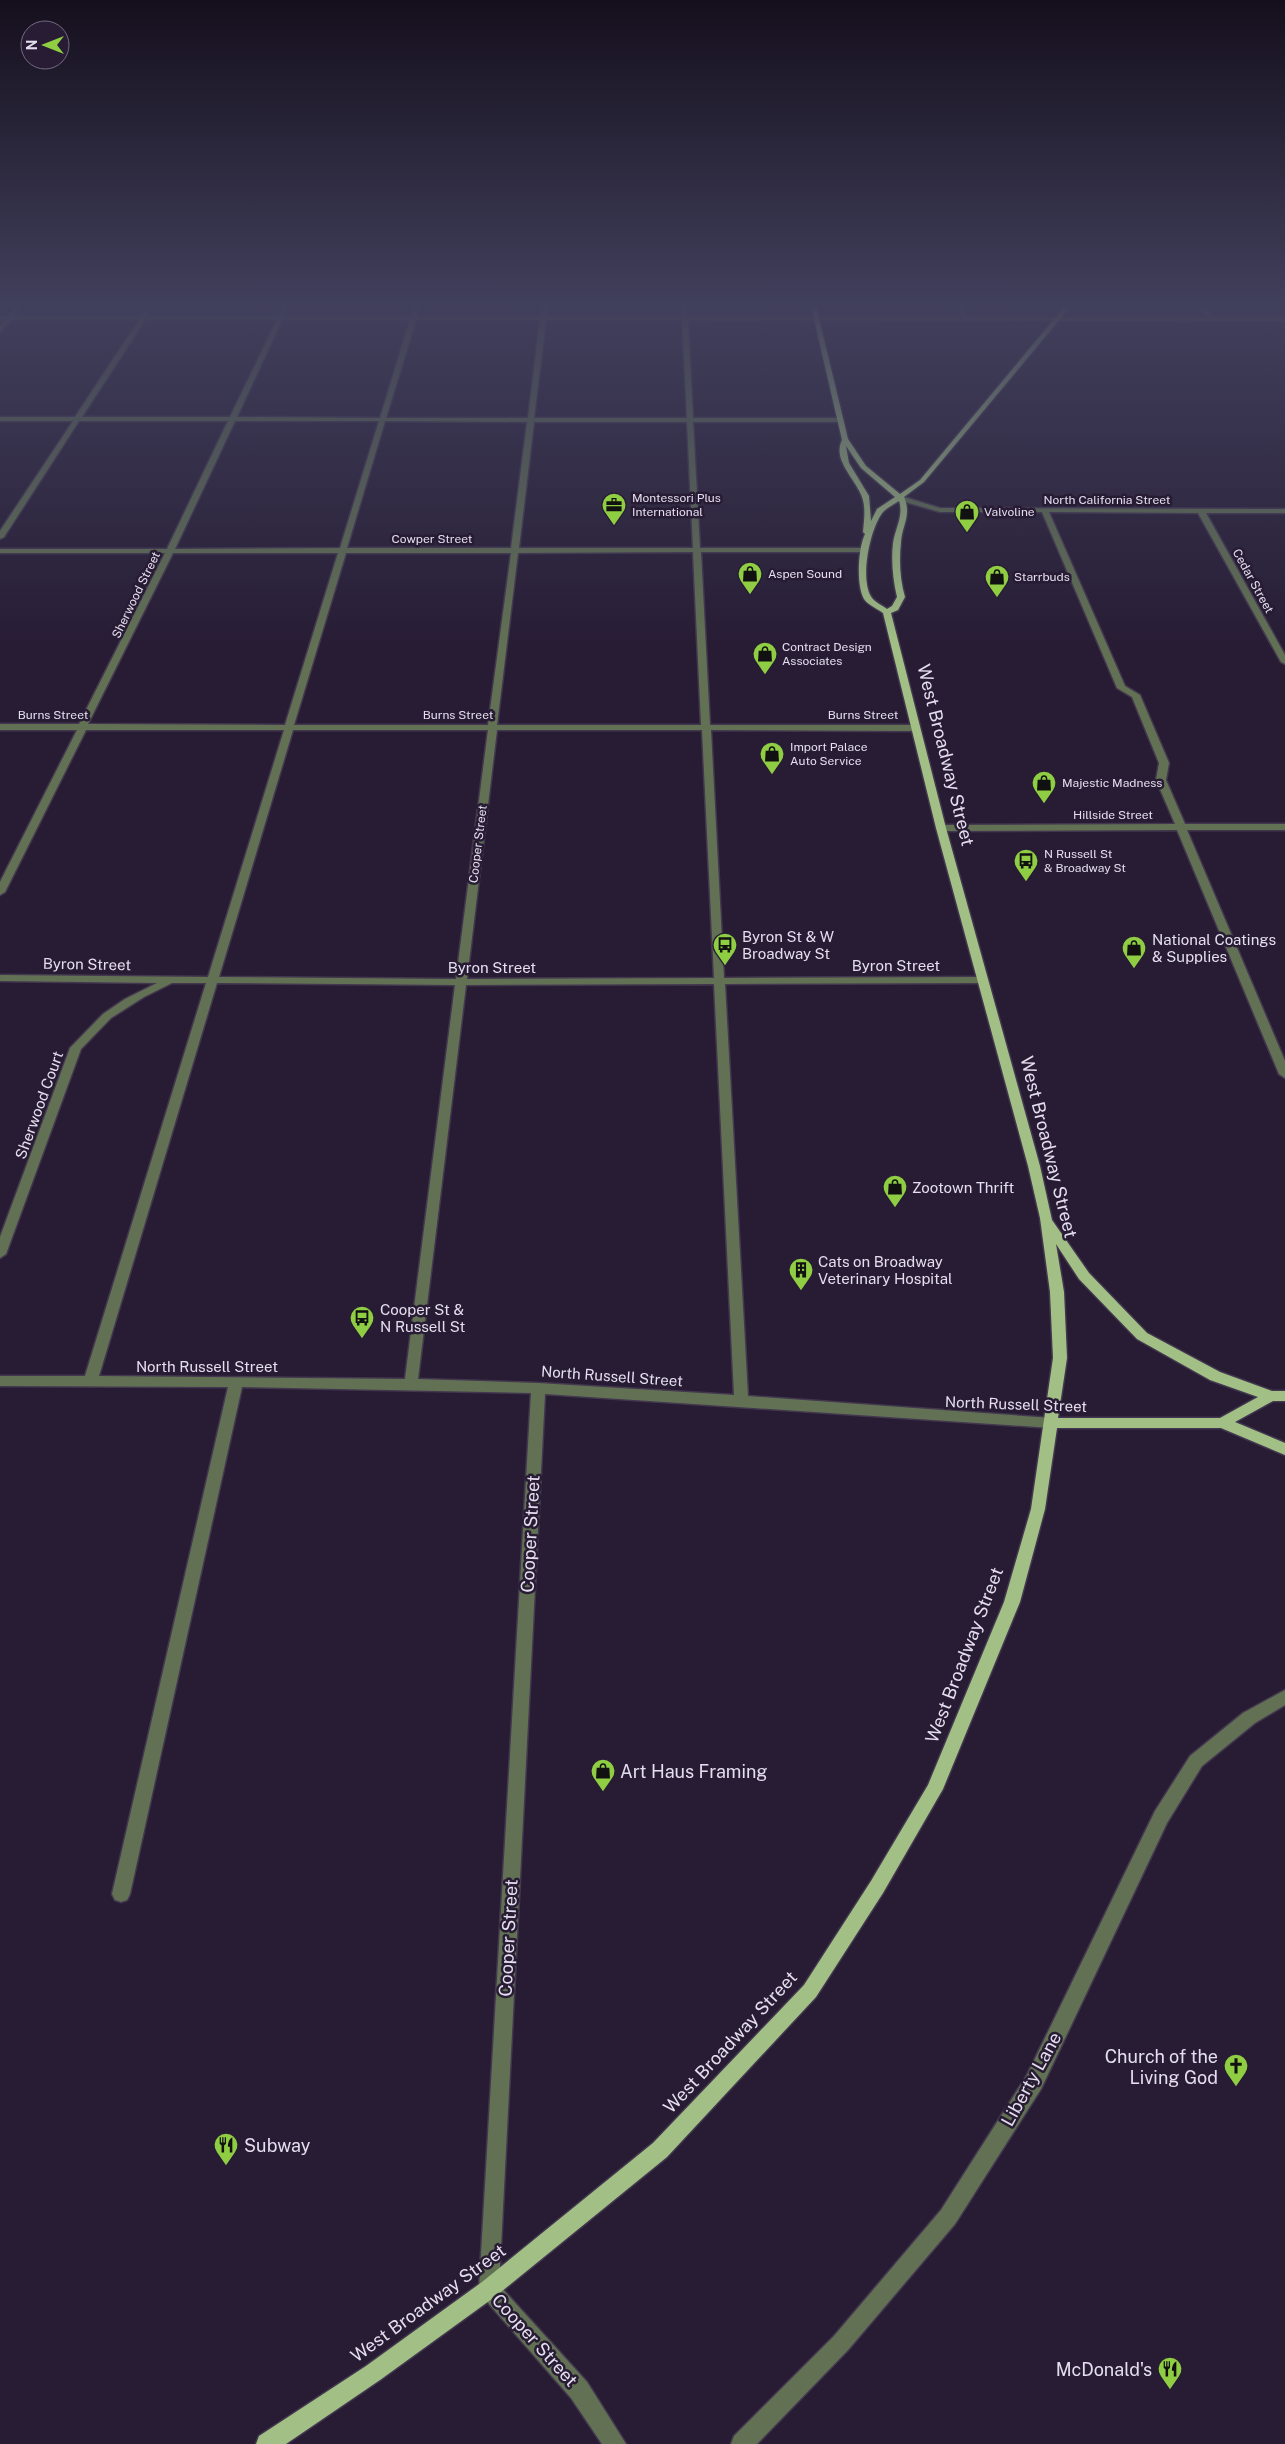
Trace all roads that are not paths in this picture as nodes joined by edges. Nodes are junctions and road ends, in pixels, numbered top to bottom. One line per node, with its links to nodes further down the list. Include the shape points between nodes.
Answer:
1 (76, 420): 13 (street)
2 (231, 420): 20 (street, Sherwood Street)
3 (383, 420): 16 (street)
4 (531, 420): 17 (street, Cooper Street)
5 (690, 420): 18 (street)
6 (839, 420): 8 (main road)
7 (972, 420): 9 (main road, via 922,481)
8 (845, 439): 9 (main road, via 862,467); 14 (main road, via 842,447 849,470 867,504)
9 (901, 498): 10 (street, North California Street, via 940,510); 14 (main road, via 880,511); 21 (main road, via 904,518 897,542 900,597 895,608)
10 (1045, 511): 11 (street, North California Street); 29 (street, via 1121,688 1136,695 1164,763 1161,780)
11 (1201, 511): 12 (street, North California Street); 22 (street, Cedar Street)
12 (1285, 511)
13 (0, 537)
14 (867, 538): 19 (main road)
15 (0, 550): 20 (street, Cowper Street)
16 (342, 550): 17 (street, Cowper Street); 20 (street, Cowper Street); 23 (street)
17 (514, 550): 18 (street, Cowper Street); 27 (street, Cooper Street)
18 (696, 550): 19 (street, Cowper Street); 26 (street)
19 (864, 550): 21 (main road, via 863,581 868,600)
20 (170, 551): 25 (street, Sherwood Street)
21 (887, 612): 28 (main road, West Broadway Street)
22 (1285, 662)
23 (289, 726): 25 (street, Burns Street); 27 (street, Burns Street); 35 (street)
24 (0, 727): 25 (street, Burns Street)
25 (83, 727): 32 (street, Sherwood Street)
26 (706, 727): 27 (street, Burns Street); 28 (street, Burns Street); 37 (street)
27 (493, 728): 38 (street, Cooper Street)
28 (915, 728): 31 (main road, West Broadway Street)
29 (1180, 827): 30 (street, Hillside Street); 31 (street, Hillside Street); 39 (street)
30 (1285, 827)
31 (940, 828): 36 (main road, West Broadway Street)
32 (0, 892)
33 (0, 978): 34 (street, Byron Street)
34 (170, 980): 35 (street, Byron Street); 41 (street, Sherwood Court, via 120,1006 94,1026 76,1048)
35 (211, 980): 38 (street, Byron Street); 43 (street)
36 (983, 980): 37 (street, Byron Street); 40 (main road, West Broadway Street)
37 (719, 981): 38 (street, Byron Street); 48 (street)
38 (460, 982): 45 (street, Cooper Street)
39 (1285, 1074)
40 (1046, 1218): 47 (main road, via 1084,1276 1142,1336 1214,1376); 49 (main road, West Broadway Street, via 1057,1292 1060,1358)
41 (0, 1254)
42 (0, 1382): 43 (street, North Russell Street)
43 (90, 1382): 44 (street, North Russell Street)
44 (236, 1382): 45 (street, North Russell Street); 53 (street)
45 (411, 1382): 46 (street, North Russell Street)
46 (538, 1388): 48 (street, North Russell Street); 54 (street, Cooper Street)
47 (1278, 1396): 50 (main road, North Russell Street)
48 (741, 1400): 49 (street, North Russell Street, via 915,1416)
49 (1052, 1423): 50 (main road, North Russell Street); 54 (main road, West Broadway Street, via 1038,1509 1012,1602 935,1790 810,1991 660,2150)
50 (1222, 1423): 51 (main road, North Russell Street)
51 (1285, 1449)
52 (1285, 1697): 57 (street, Liberty Lane, via 1249,1718 1196,1761 1161,1817 1034,2082 948,2217 840,2343)
53 (121, 1894)
54 (489, 2289): 55 (main road, West Broadway Street); 56 (street, Cooper Street, via 579,2390)
55 (267, 2444)
56 (615, 2444)
57 (742, 2444)

